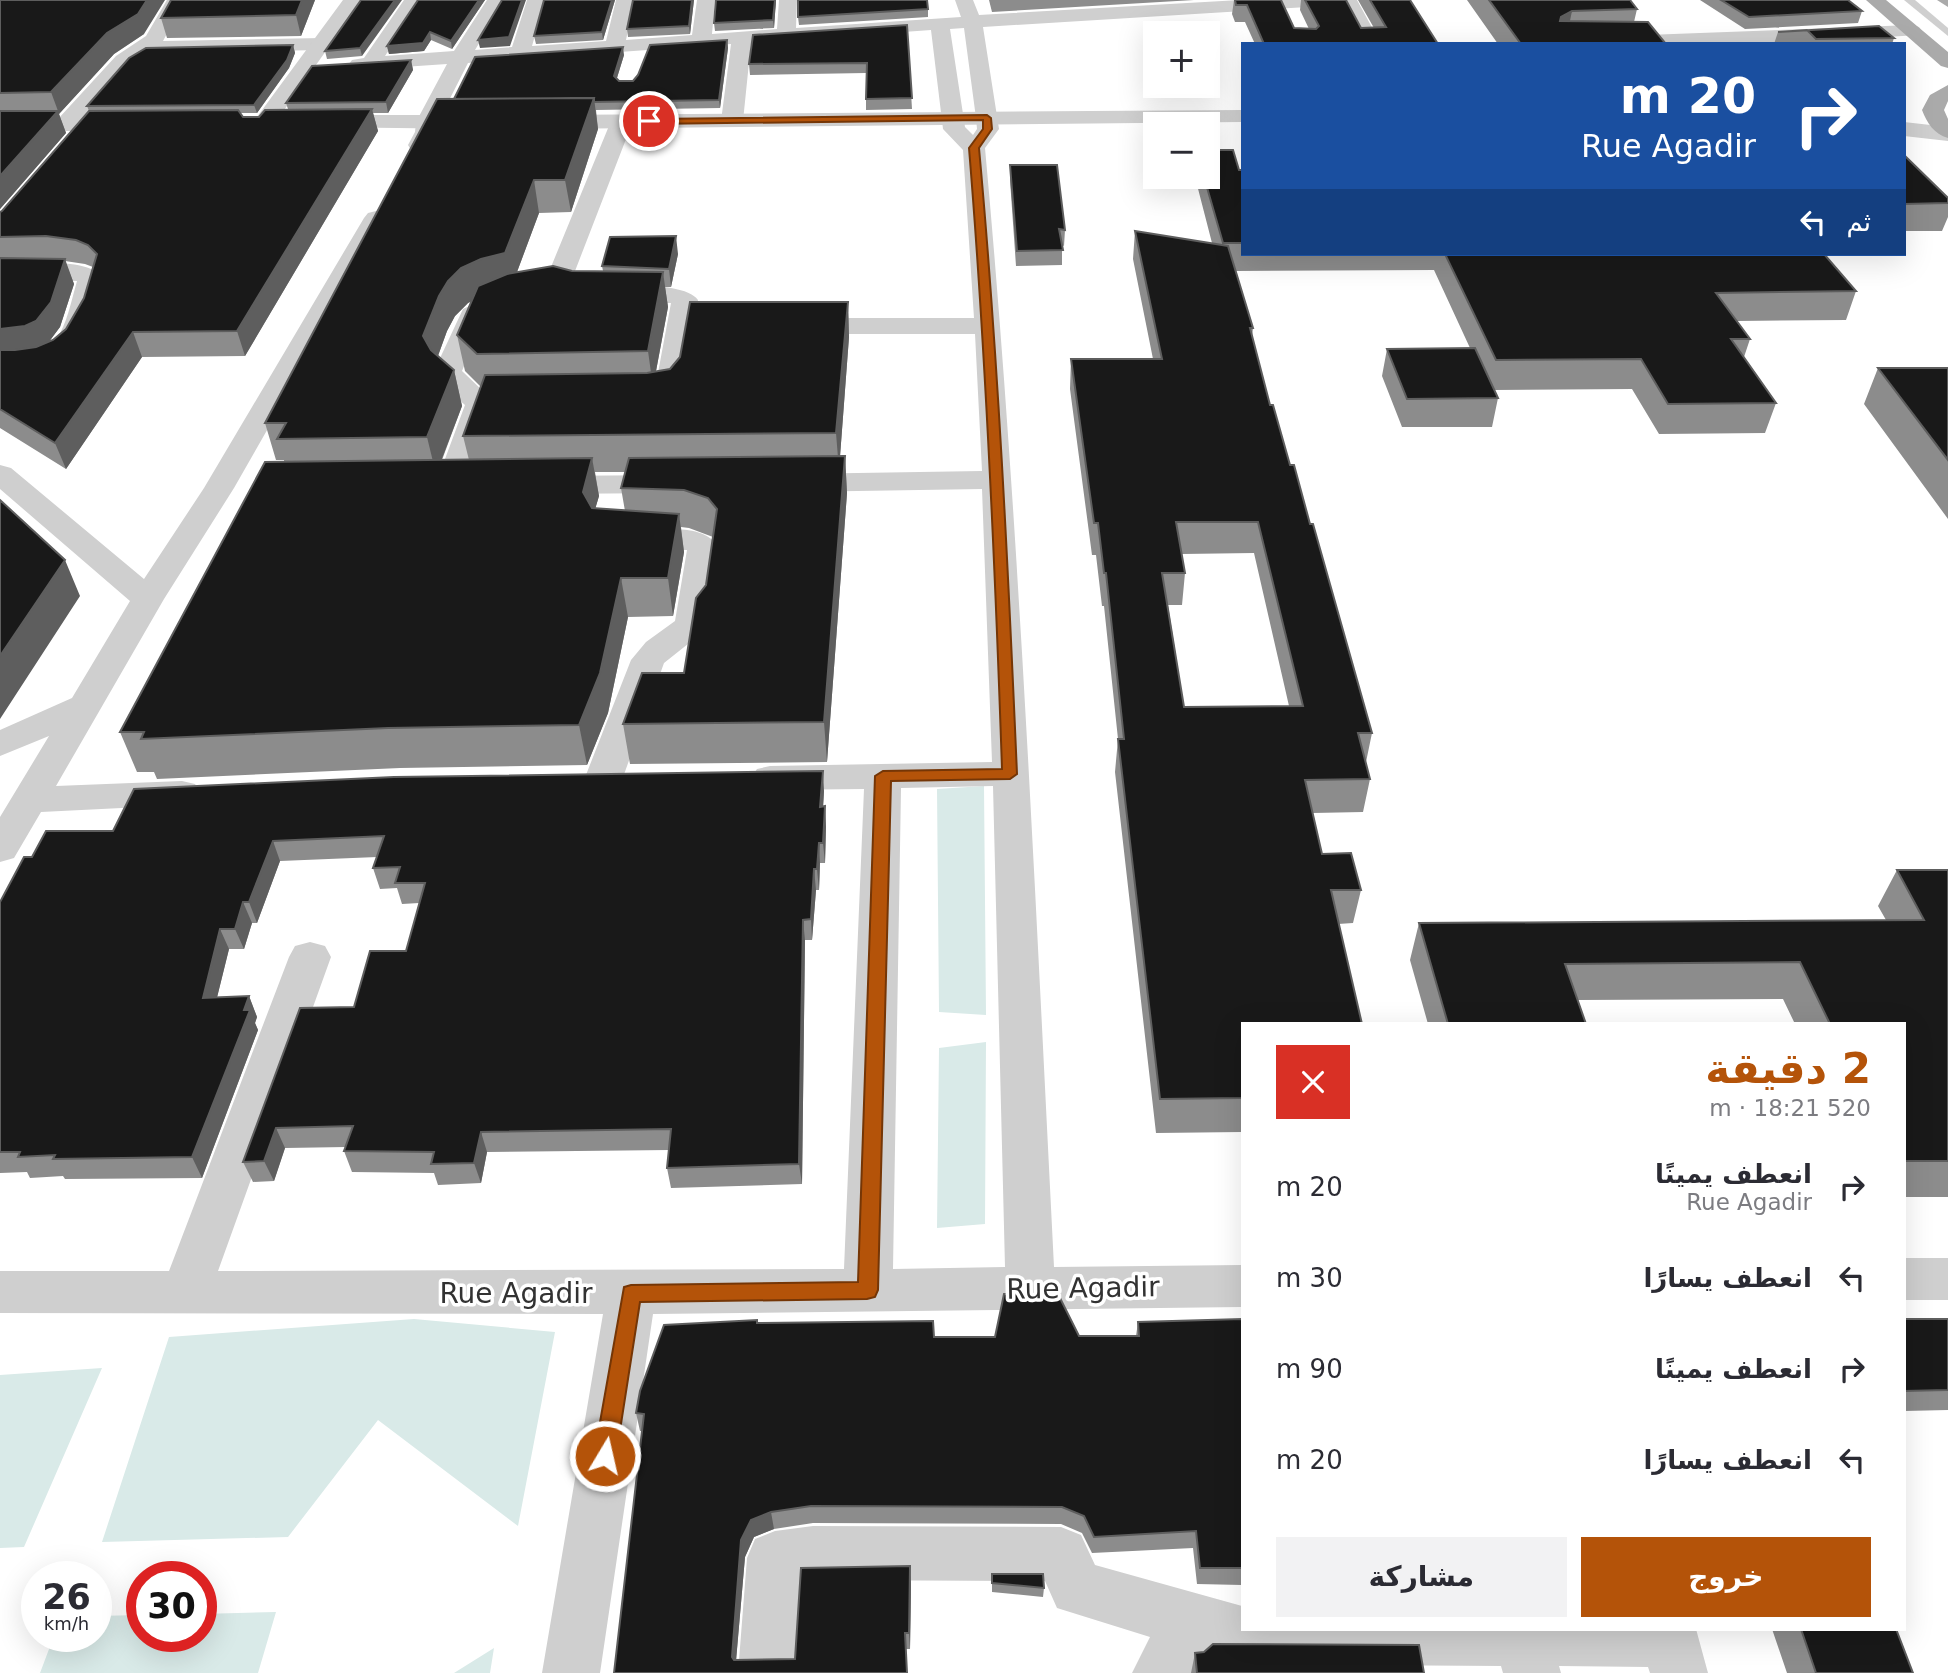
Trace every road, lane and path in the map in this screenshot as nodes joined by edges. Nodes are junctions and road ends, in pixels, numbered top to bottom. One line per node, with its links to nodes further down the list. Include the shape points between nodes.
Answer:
1 (176, 0): 30 (street, via 154,40)
2 (353, 0): 28 (street)
3 (413, 0): 35 (street)
4 (496, 0): 33 (street)
5 (536, 0): 32 (street)
6 (625, 0): 31 (street)
7 (706, 0): 25 (street)
8 (788, 0): 23 (street)
9 (964, 0): 19 (street)
10 (1340, 0): 14 (street)
11 (1348, 0): 26 (street)
12 (1875, 0): 21 (main road)
13 (1909, 0): 22 (lane)
14 (1283, 1): 15 (street); 18 (street)
15 (1204, 4): 16 (street)
16 (1126, 6): 17 (street)
17 (1036, 9): 19 (street)
18 (1293, 23)
19 (973, 24): 20 (street); 49 (street)
20 (940, 26): 23 (street, via 870,19); 49 (street)
21 (1912, 31): 27 (street); 34 (main road)
22 (1948, 33)
23 (786, 34): 24 (street)
24 (742, 38): 25 (street); 42 (street)
25 (701, 40): 29 (street)
26 (1370, 42)
27 (1720, 42)
28 (322, 44): 30 (street); 36 (street)
29 (641, 45): 31 (street); 37 (street)
30 (142, 47): 54 (street, via 123,60)
31 (614, 47): 32 (street)
32 (520, 54): 33 (street)
33 (461, 57): 35 (street); 44 (street)
34 (1948, 62)
35 (370, 63): 36 (street)
36 (302, 69): 44 (street, via 272,127)
37 (632, 69)
38 (1948, 91): 40 (main road, via 1935,101)
39 (1906, 112): 40 (street)
40 (1933, 113): 55 (main road)
41 (1241, 116): 49 (street)
42 (732, 121): 47 (street); 49 (street)
43 (0, 124): 54 (street)
44 (427, 127): 45 (street); 74 (street, via 232,488)
45 (496, 127)
46 (523, 127): 47 (street)
47 (620, 127): 49 (street); 58 (street, via 557,284)
48 (146, 128): 54 (street)
49 (971, 128): 50 (street); 60 (street)
50 (1143, 129)
51 (1220, 129): 52 (street)
52 (1241, 129)
53 (1906, 130): 55 (street)
54 (77, 131): 56 (street)
55 (1948, 133)
56 (0, 134)
57 (0, 271): 63 (street, via 80,272 90,278 76,325 58,355 37,364)
58 (533, 295): 61 (street, via 681,296 685,300); 66 (street, via 482,308 472,315 450,360 451,378)
59 (774, 326): 60 (street)
60 (989, 326): 68 (street)
61 (679, 327): 62 (street); 64 (street, via 666,395)
62 (706, 327)
63 (0, 366)
64 (625, 399)
65 (516, 400): 66 (street)
66 (480, 404): 73 (street)
67 (2, 479): 74 (street)
68 (998, 480): 69 (street); 77 (street)
69 (760, 483)
70 (620, 484): 71 (street); 72 (street); 80 (street, via 608,531 612,538 692,540 704,547 691,624 648,660 589,780)
71 (704, 484)
72 (516, 485)
73 (450, 486)
74 (148, 599): 75 (street)
75 (86, 705): 76 (street); 82 (street)
76 (0, 744)
77 (1010, 774): 78 (street); 88 (street)
78 (883, 776): 79 (street); 89 (street)
79 (736, 778)
80 (643, 779)
81 (210, 792): 82 (street)
82 (30, 800): 83 (street)
83 (0, 849)
84 (310, 957): 90 (street)
85 (1906, 1279): 86 (street)
86 (1948, 1279)
87 (1241, 1286): 88 (street, Rue Agadir)
88 (1030, 1288): 89 (street, Rue Agadir)
89 (867, 1290): 92 (street, Rue Agadir)
90 (186, 1291): 91 (street, Rue Agadir); 92 (street, Rue Agadir)
91 (0, 1292)
92 (631, 1293): 96 (street)
93 (1243, 1635): 94 (street); 97 (street, via 1077,1588 1061,1554 813,1553 775,1558); 98 (street, via 1196,1635 1167,1661)
94 (1525, 1646): 95 (street)
95 (1671, 1647)
96 (571, 1673)
97 (767, 1673)
98 (1161, 1673)

